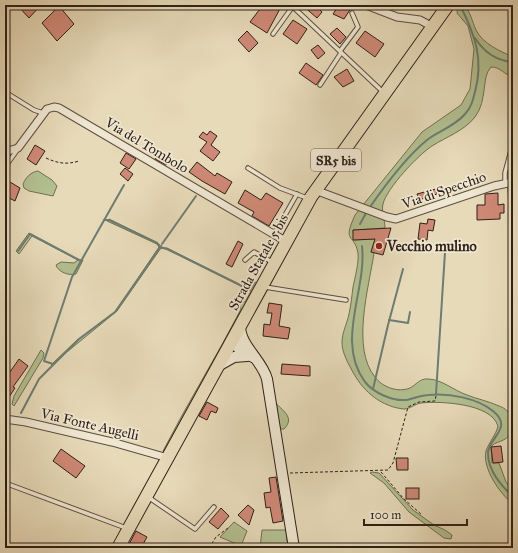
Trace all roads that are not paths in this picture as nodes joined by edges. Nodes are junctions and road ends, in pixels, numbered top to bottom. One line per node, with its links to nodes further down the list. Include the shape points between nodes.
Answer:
1 (366, 5): 5 (street, via 397,17 418,19)
2 (448, 5): 5 (main road, Strada Statale 5 bis / SR5 bis)
3 (292, 6): 6 (lane); 7 (lane)
4 (352, 13): 7 (lane, via 358,26)
5 (433, 28): 10 (main road, Strada Statale 5 bis / SR5 bis)
6 (273, 34)
7 (341, 52): 8 (lane); 10 (lane)
8 (320, 85)
9 (5, 92): 11 (lane, via 34,110)
10 (384, 93): 19 (main road, Strada Statale 5 bis / SR5 bis)
11 (44, 113): 13 (street); 21 (street, Via del Tombolo, via 50,108 63,109 153,165)
12 (513, 143): 17 (lane, via 505,173)
13 (18, 148): 14 (street); 15 (lane)
14 (5, 152)
15 (5, 167)
16 (248, 168): 18 (lane, via 280,188)
17 (509, 183): 19 (street, Via di Specchio, via 396,219); 22 (lane)
18 (297, 194): 19 (lane); 20 (lane)
19 (313, 195): 21 (main road, Strada Statale 5 bis / SR5 bis)
20 (276, 231)
21 (287, 242): 24 (main road, Strada Statale 5 bis / SR5 bis)
22 (513, 252)
23 (245, 260): 24 (lane, via 254,252)
24 (275, 263): 25 (main road, Strada Statale 5 bis / SR5 bis)
25 (262, 286): 26 (lane); 27 (main road, Strada Statale 5 bis / SR5 bis)
26 (346, 300)
27 (240, 326): 28 (main road, Strada Statale 5 bis / SR5 bis); 29 (main road)
28 (233, 339): 29 (main road, via 240,339); 30 (main road, Strada Statale 5 bis / SR5 bis)
29 (250, 354): 30 (main road, via 234,357); 38 (main road, via 263,369 267,379)
30 (218, 366): 32 (main road, Strada Statale 5 bis / SR5 bis)
31 (5, 419): 32 (street, Via Fonte Augelli, via 112,442)
32 (168, 458): 34 (main road, Strada Statale 5 bis / SR5 bis)
33 (5, 482): 36 (lane)
34 (147, 496): 35 (lane, via 195,529); 36 (main road, Strada Statale 5 bis / SR5 bis)
35 (214, 507)
36 (128, 529): 37 (main road, Strada Statale 5 bis / SR5 bis)
37 (118, 548)
38 (294, 548)

